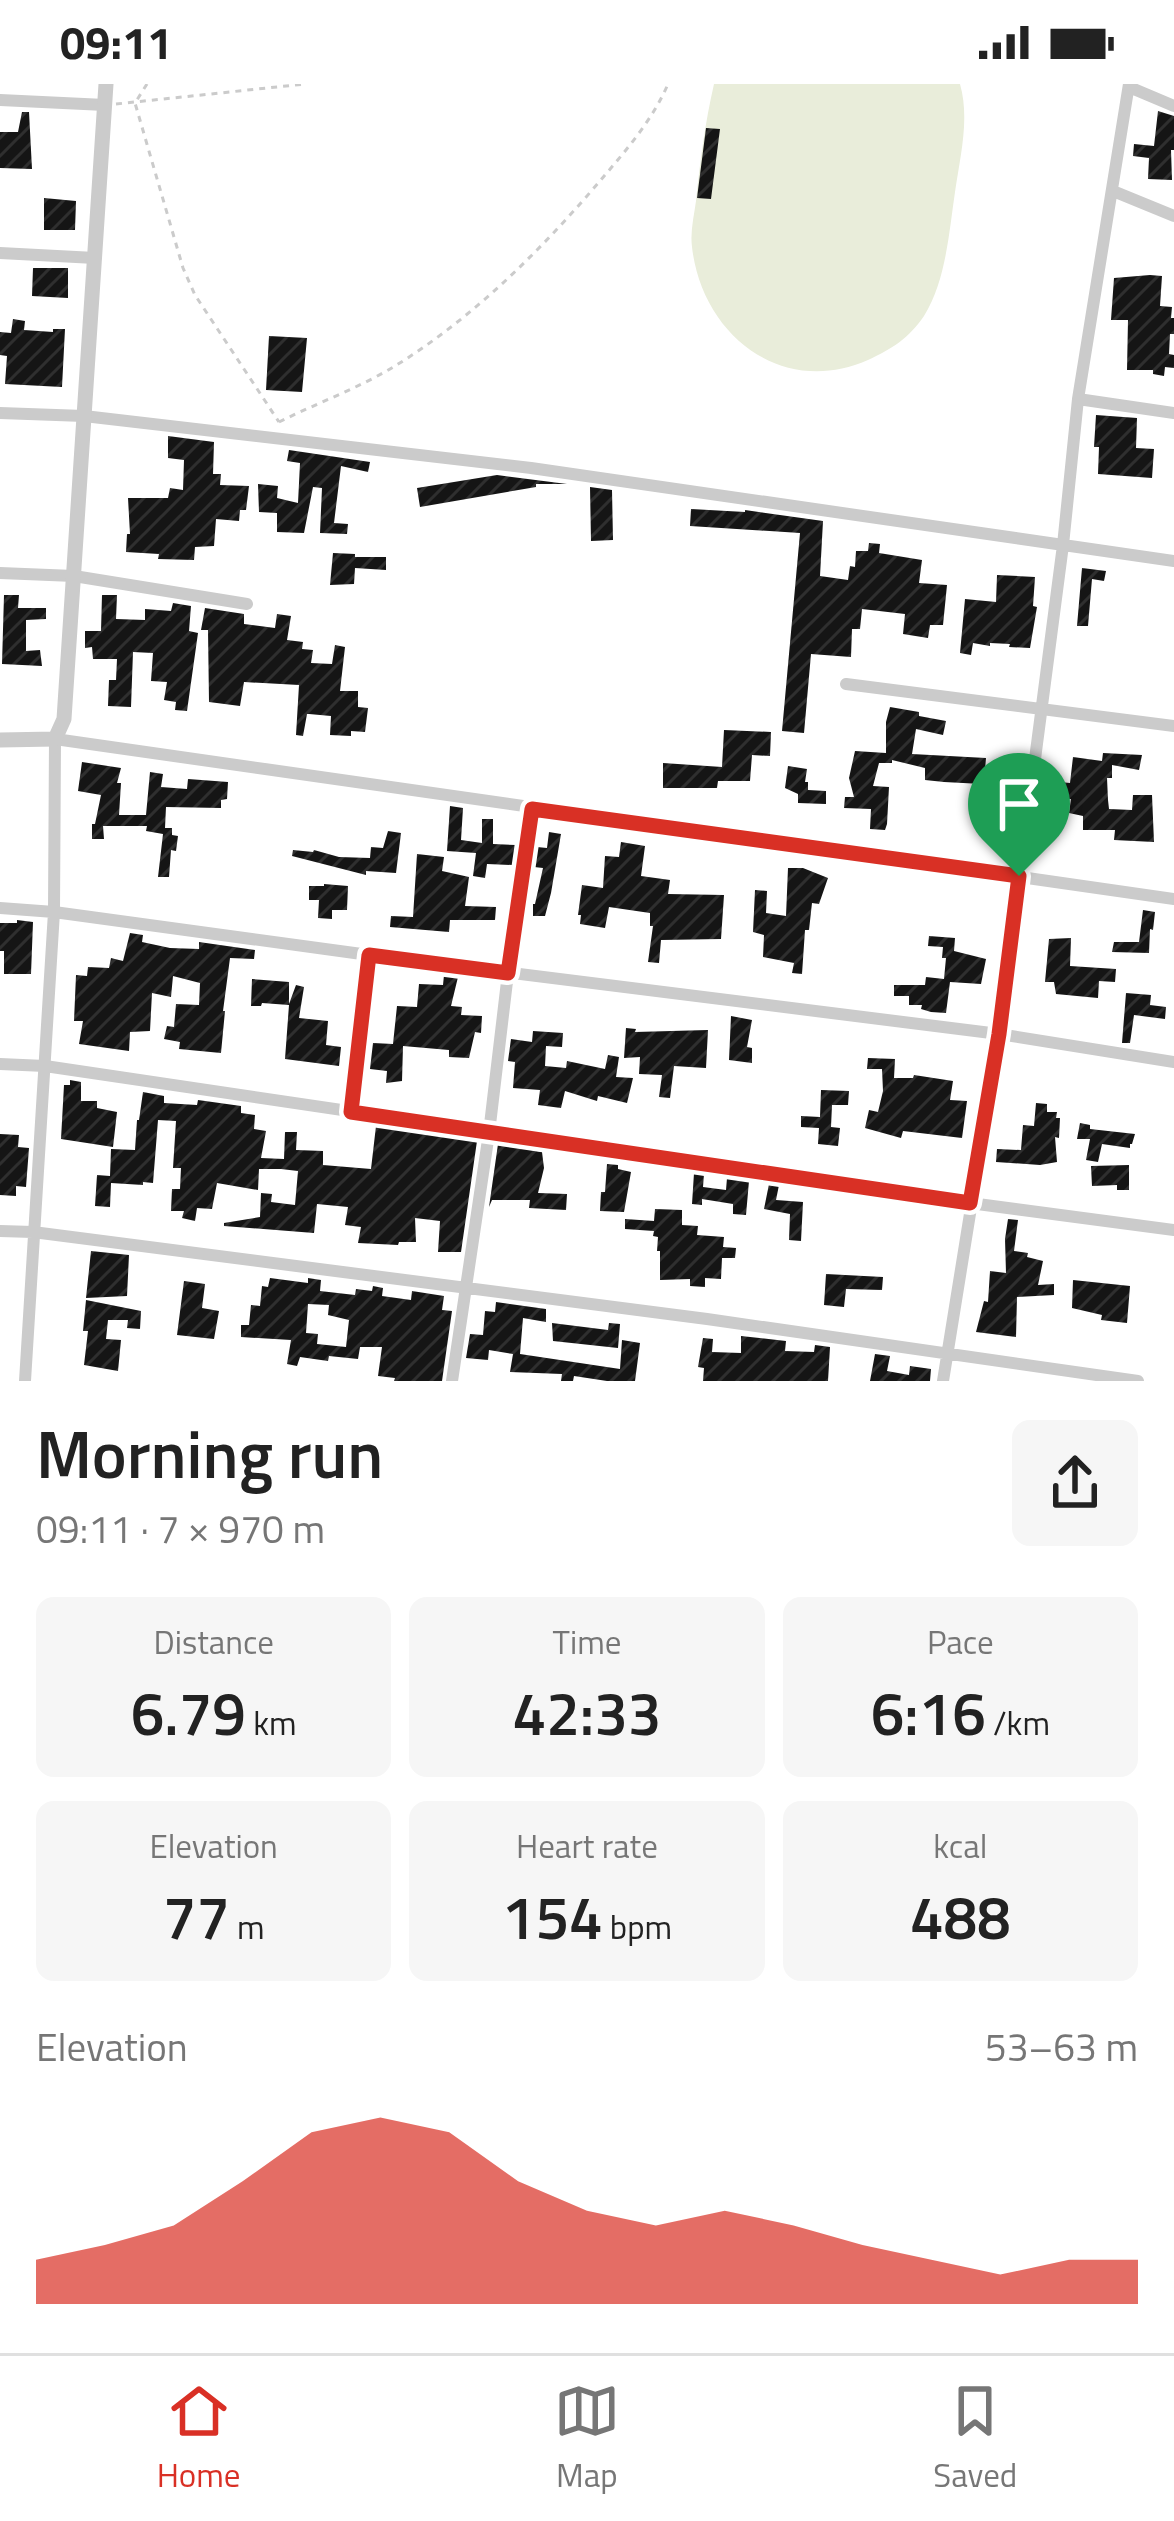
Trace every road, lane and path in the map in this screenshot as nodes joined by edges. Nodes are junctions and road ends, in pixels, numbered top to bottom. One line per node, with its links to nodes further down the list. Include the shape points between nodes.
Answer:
1 (106, 84): 8 (street)
2 (147, 84): 7 (path)
3 (305, 84): 7 (path)
4 (668, 84): 7 (path, via 571,215 466,314 394,366 279,422 195,295)
5 (1129, 85): 9 (street); 10 (street)
6 (0, 100): 8 (street)
7 (135, 103)
8 (105, 104): 13 (street)
9 (1174, 106)
10 (1113, 191): 11 (street); 14 (street)
11 (1174, 216)
12 (0, 253): 13 (street)
13 (95, 258): 17 (street)
14 (1078, 399): 16 (street); 18 (street)
15 (0, 413): 17 (street)
16 (1174, 413)
17 (84, 416): 18 (street, via 531,468); 21 (street)
18 (1063, 545): 19 (street); 24 (street)
19 (1174, 561)
20 (0, 573): 21 (street)
21 (74, 576): 22 (street); 26 (street, via 64,718)
22 (248, 604)
23 (846, 684): 24 (street)
24 (1041, 709): 25 (street); 29 (street)
25 (1174, 726)
26 (55, 739): 27 (street); 28 (street); 32 (street)
27 (0, 740)
28 (532, 809): 29 (street); 34 (street)
29 (1019, 876): 30 (street); 35 (street)
30 (1174, 898)
31 (0, 908): 32 (street)
32 (54, 911): 33 (street); 38 (street)
33 (369, 955): 34 (street); 39 (street)
34 (508, 973): 35 (street); 40 (street)
35 (999, 1034): 36 (street); 41 (street)
36 (1174, 1062)
37 (0, 1064): 38 (street)
38 (45, 1066): 39 (street); 44 (street)
39 (351, 1112): 40 (street)
40 (489, 1133): 41 (street); 45 (street)
41 (970, 1203): 42 (street); 46 (street)
42 (1174, 1230)
43 (0, 1231): 44 (street)
44 (33, 1232): 45 (street); 47 (street)
45 (465, 1288): 46 (street); 48 (street)
46 (947, 1354): 49 (street); 50 (street)
47 (25, 1381)
48 (452, 1381)
49 (944, 1381)
50 (1138, 1381)

